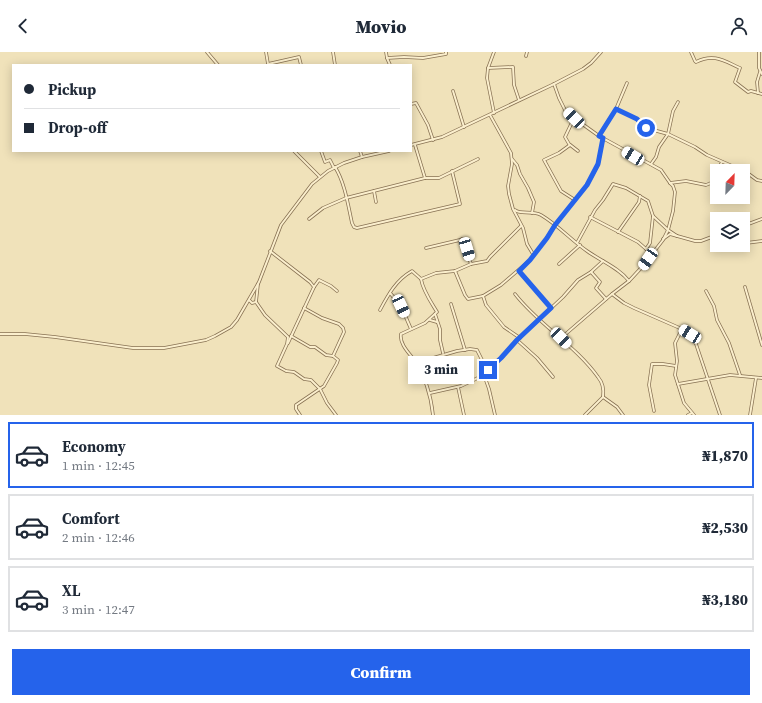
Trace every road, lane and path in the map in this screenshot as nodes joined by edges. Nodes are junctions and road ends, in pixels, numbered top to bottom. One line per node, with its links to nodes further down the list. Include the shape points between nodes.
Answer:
1 (207, 52): 14 (street)
2 (266, 52): 15 (street)
3 (333, 52): 17 (street)
4 (386, 52): 12 (street)
5 (446, 52): 12 (street, via 423,58)
6 (494, 52): 19 (street)
7 (527, 52): 11 (street)
8 (600, 52): 22 (street, via 583,69)
9 (691, 52): 24 (street, via 696,62 705,58 721,59 740,68 735,82 748,92)
10 (759, 52): 13 (street)
11 (526, 56)
12 (387, 58): 18 (street)
13 (761, 58): 20 (street)
14 (217, 64)
15 (268, 64): 16 (street, via 299,57)
16 (301, 64)
17 (335, 64)
18 (390, 64)
19 (488, 68): 26 (street, via 513,67 514,85); 30 (street, via 487,78)
20 (761, 73): 24 (street, via 757,82)
21 (627, 83): 29 (street)
22 (554, 84): 26 (street); 32 (street, via 565,110)
23 (453, 91): 33 (street)
24 (758, 93): 25 (street)
25 (762, 94)
26 (519, 101): 30 (street)
27 (678, 102): 34 (street, via 673,111)
28 (412, 104): 37 (street, via 416,103)
29 (616, 109): 34 (street, via 637,119 646,128); 35 (street)
30 (494, 113): 31 (street)
31 (490, 115): 33 (street); 47 (street)
32 (574, 118): 35 (street); 40 (street, via 565,135)
33 (464, 126): 37 (street)
34 (668, 134): 49 (street); 50 (street)
35 (599, 136): 36 (street)
36 (603, 138): 50 (street); 61 (street, via 595,170)
37 (433, 140): 38 (street)
38 (415, 144): 39 (street); 54 (street)
39 (412, 145)
40 (570, 145): 41 (street); 61 (street, via 544,160 561,191)
41 (578, 151)
42 (295, 152): 53 (street)
43 (321, 152): 51 (street, via 325,162 330,160)
44 (360, 152): 46 (street)
45 (384, 152): 46 (street)
46 (362, 157): 51 (street)
47 (512, 158): 63 (street, via 508,186); 64 (street, via 534,202)
48 (478, 159): 52 (street)
49 (722, 162): 55 (street)
50 (651, 164): 56 (street, via 661,170)
51 (334, 167): 53 (street); 60 (street, via 340,174)
52 (452, 171): 54 (street, via 439,178); 60 (street, via 460,204 449,207 354,227)
53 (320, 177): 83 (street, via 287,216)
54 (425, 178): 58 (street)
55 (762, 181)
56 (670, 183): 57 (street, via 686,181); 72 (street, via 675,192)
57 (710, 183)
58 (374, 191): 60 (street); 62 (street)
59 (640, 196): 65 (street, via 648,201); 66 (street, via 613,184); 73 (street, via 639,202)
60 (346, 198): 67 (street, via 323,208)
61 (575, 200): 70 (street)
62 (376, 202)
63 (513, 209): 64 (street, via 521,213); 71 (street)
64 (532, 212): 70 (street)
65 (653, 216): 72 (street); 82 (street, via 650,243)
66 (590, 217): 73 (street); 79 (street)
67 (310, 219)
68 (762, 219): 69 (street)
69 (750, 223)
70 (555, 225): 79 (street); 85 (street)
71 (521, 226): 85 (street, via 527,244); 87 (street, via 487,261)
72 (668, 230): 74 (street); 76 (street)
73 (618, 232): 82 (street)
74 (677, 236): 75 (street, via 695,241); 76 (street, via 670,234)
75 (710, 238)
76 (663, 240): 84 (street)
77 (762, 241): 78 (street)
78 (750, 242)
79 (577, 243): 80 (street)
80 (580, 245): 86 (street); 88 (street)
81 (426, 248): 87 (street, via 463,239)
82 (646, 249): 84 (street)
83 (270, 251): 93 (street); 95 (street)
84 (654, 251): 94 (street)
85 (534, 254): 90 (street)
86 (603, 261): 91 (street); 94 (street, via 624,275)
87 (471, 264): 89 (street)
88 (559, 264)
89 (455, 271): 92 (street); 102 (street, via 467,298)
90 (519, 271): 102 (street); 108 (street)
91 (591, 272): 103 (street, via 600,282 596,288); 108 (street, via 578,280)
92 (422, 279): 99 (street, via 412,271 395,285); 110 (street, via 426,295)
93 (258, 282): 104 (street); 105 (street)
94 (629, 282): 101 (street)
95 (314, 287): 97 (street, via 319,280); 107 (street)
96 (745, 287): 122 (street)
97 (337, 291)
98 (706, 292): 130 (street, via 714,306 717,320 729,343)
99 (390, 293): 109 (street); 115 (street, via 401,306)
100 (515, 294): 111 (street)
101 (612, 294): 103 (street); 114 (street, via 634,308)
102 (482, 296): 118 (street, via 504,327)
103 (606, 299): 119 (street)
104 (248, 300): 105 (street); 116 (street, via 237,320 224,331 206,340 164,348 133,348 55,337)
105 (256, 302): 121 (street, via 265,316 288,337)
106 (451, 304): 123 (street)
107 (304, 308): 117 (street); 125 (street, via 343,328 344,332)
108 (551, 308): 111 (street)
109 (380, 310)
110 (436, 314): 112 (street); 113 (street)
111 (539, 319): 118 (street); 119 (street)
112 (430, 320): 113 (street); 115 (street)
113 (437, 322): 124 (street)
114 (682, 328): 127 (street, via 675,343); 134 (street, via 690,334 696,344)
115 (411, 329): 126 (street, via 402,334 401,338)
116 (0, 334)
117 (291, 336): 121 (street); 125 (street, via 326,355)
118 (520, 338): 120 (street)
119 (561, 338): 139 (street, via 599,378 604,391)
120 (517, 340): 129 (street); 131 (street, via 537,358)
121 (287, 344): 137 (street, via 277,366 311,380)
122 (762, 345)
123 (465, 350): 126 (street); 128 (street, via 478,350)
124 (443, 353)
125 (333, 356): 137 (street, via 338,360 337,363)
126 (416, 364): 138 (street)
127 (676, 366): 135 (street); 140 (street, via 652,364 649,385)
128 (486, 370)
129 (484, 375): 136 (street); 146 (street)
130 (740, 375): 132 (street); 134 (street)
131 (553, 378)
132 (756, 378): 133 (street); 151 (street)
133 (762, 378)
134 (709, 380): 135 (street); 150 (street)
135 (678, 384): 141 (street, via 684,403)
136 (458, 387): 138 (street); 145 (street)
137 (320, 389): 142 (street, via 296,405); 143 (street)
138 (430, 393): 144 (street)
139 (603, 397): 147 (street); 148 (street)
140 (654, 411)
141 (693, 414): 149 (street)
142 (300, 415)
143 (336, 415)
144 (432, 415)
145 (464, 415)
146 (495, 415)
147 (585, 415)
148 (623, 415)
149 (688, 415)
150 (720, 415)
151 (750, 415)

